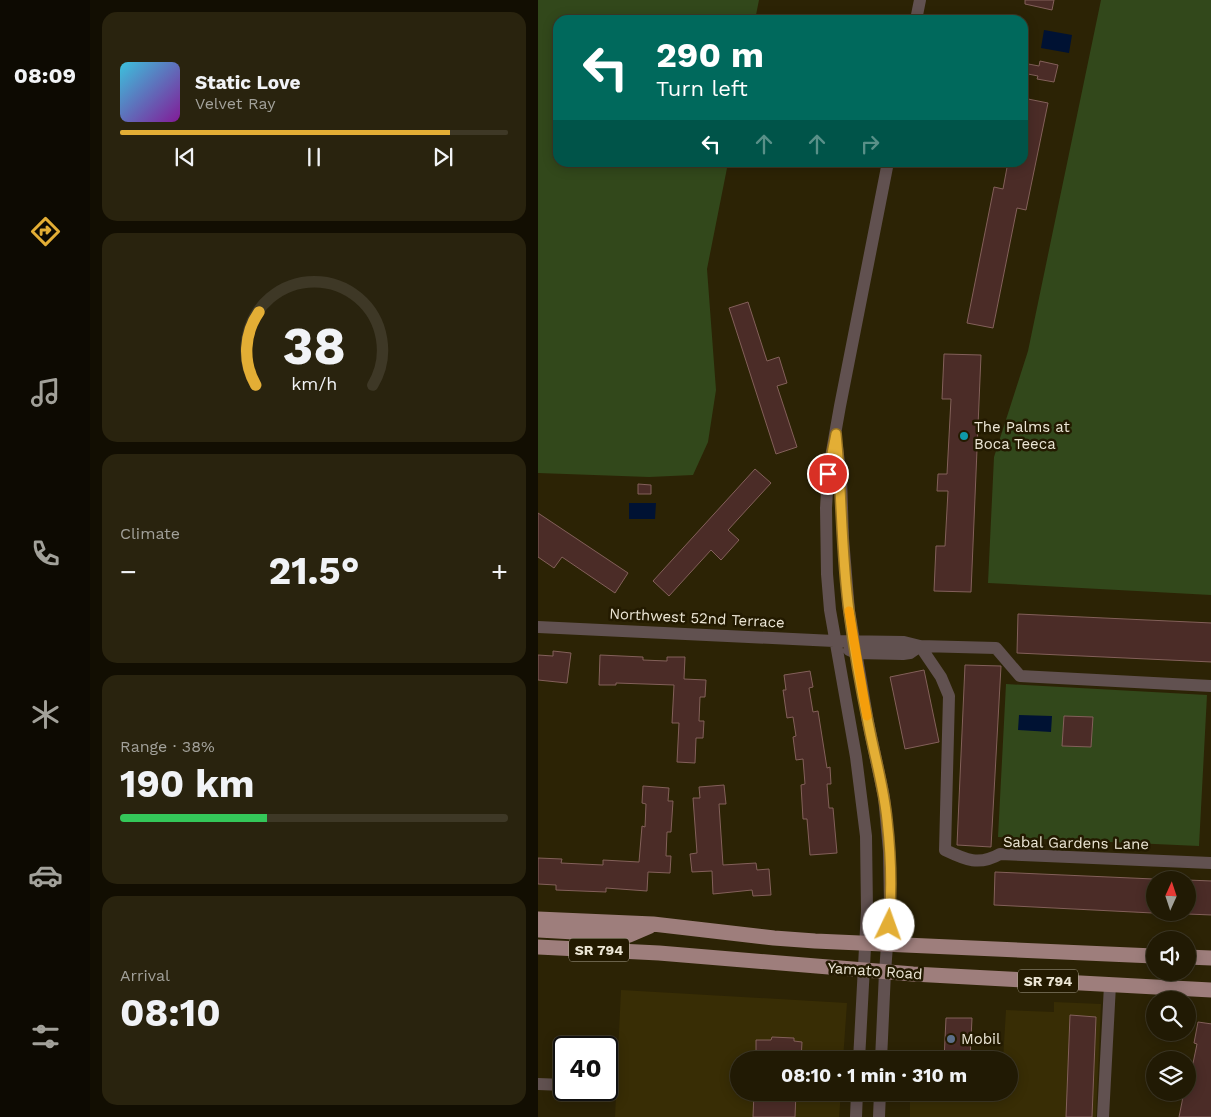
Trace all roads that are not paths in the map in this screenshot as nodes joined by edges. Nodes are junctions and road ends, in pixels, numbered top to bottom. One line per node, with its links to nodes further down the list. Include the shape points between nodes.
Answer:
1 (920, 0): 2 (street)
2 (917, 15)
3 (887, 167): 4 (street)
4 (836, 434): 6 (street, via 844,556); 7 (street, via 828,474 826,538)
5 (538, 627): 7 (street, Northwest 52nd Terrace)
6 (854, 640): 7 (street, Northwest 52nd Terrace); 8 (street, via 904,642); 9 (street)
7 (834, 641): 9 (street); 15 (street, via 856,757 866,836)
8 (920, 646): 9 (street, via 903,654); 10 (street, via 996,648 1020,676); 11 (street, Sabal Gardens Lane, via 942,677 949,696 945,850 966,860 989,860 1000,854)
9 (856, 653): 16 (street, via 887,819)
10 (1210, 685)
11 (1212, 863)
12 (538, 919): 13 (main road, Yamato Road / SR 794)
13 (653, 924): 14 (main road, via 629,934); 15 (main road, Yamato Road / SR 794, via 774,938)
14 (538, 930)
15 (865, 944): 16 (main road, Yamato Road / SR 794); 21 (street)
16 (888, 945): 18 (main road, Yamato Road / SR 794); 22 (street)
17 (538, 947): 21 (main road, Yamato Road / SR 794, via 650,952)
18 (1146, 956)
19 (1196, 957): 20 (main road)
20 (1212, 958)
21 (863, 970): 22 (main road, Yamato Road / SR 794); 25 (street)
22 (885, 972): 23 (main road, Yamato Road / SR 794); 26 (street)
23 (1110, 985): 24 (main road, Yamato Road / SR 794); 33 (street)
24 (1212, 990)
25 (859, 1051)
26 (881, 1051)
27 (538, 1084): 28 (street)
28 (553, 1085)
29 (857, 1101): 31 (street)
30 (880, 1101): 32 (street)
31 (856, 1117)
32 (879, 1117)
33 (1103, 1117)

